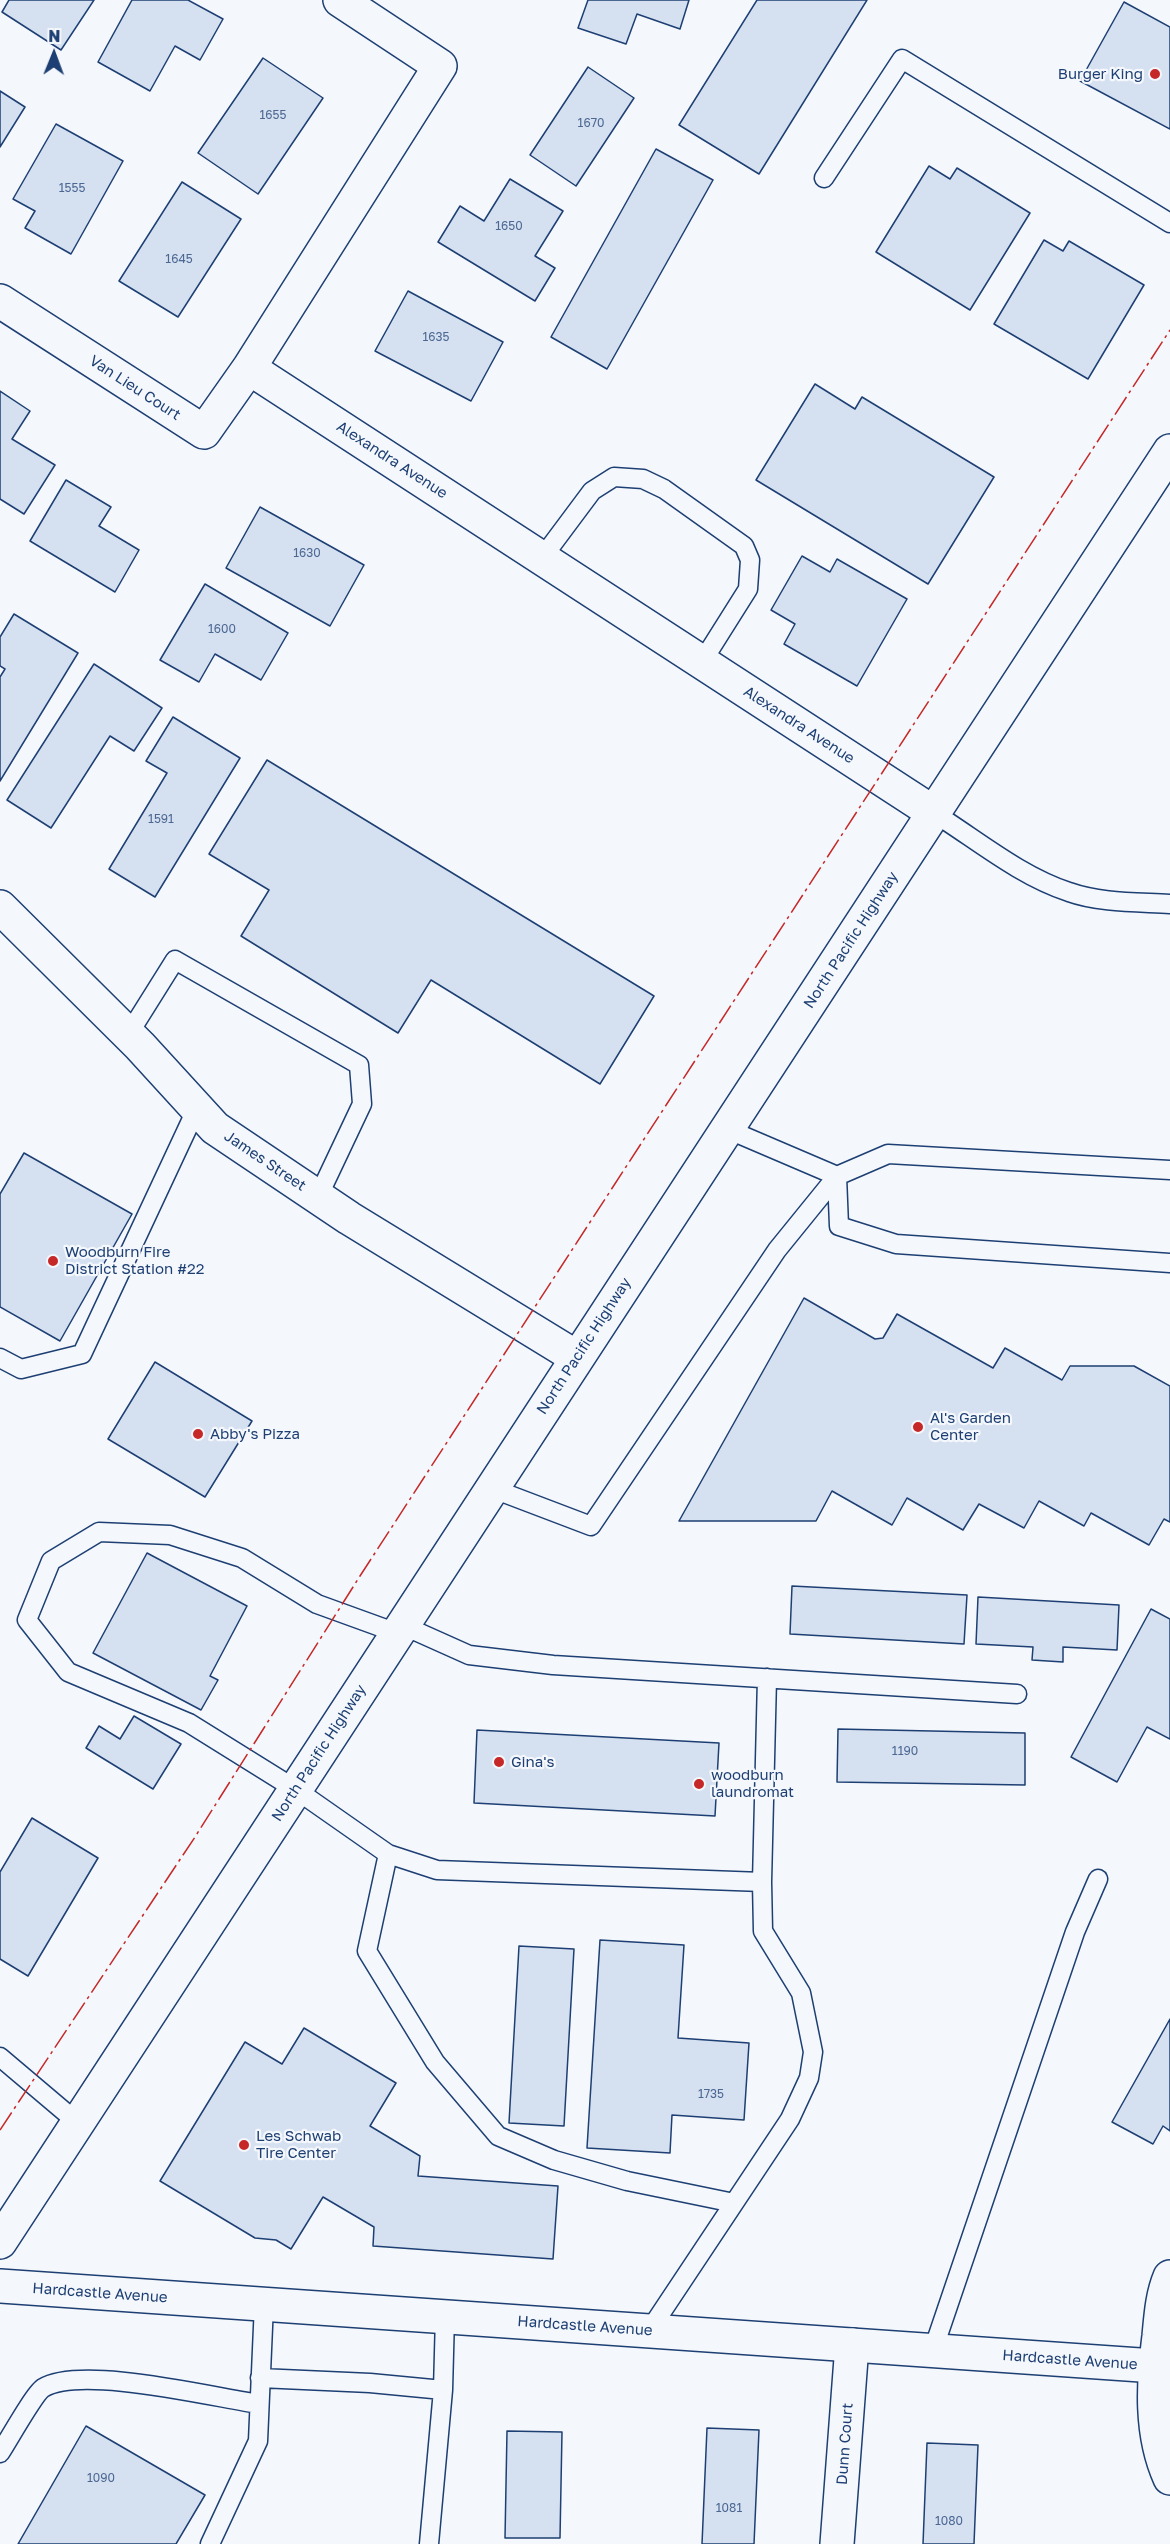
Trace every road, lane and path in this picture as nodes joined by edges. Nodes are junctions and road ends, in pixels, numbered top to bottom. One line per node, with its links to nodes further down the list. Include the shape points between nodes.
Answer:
1 (340, 0): 5 (street, via 440,66)
2 (824, 178): 3 (lane, via 902,59)
3 (1170, 223)
4 (0, 301): 5 (street, Van Lieu Court, via 204,432)
5 (249, 368): 7 (street, Alexandra Avenue)
6 (1170, 451): 9 (street, North Pacific Highway)
7 (542, 558): 8 (street, Alexandra Avenue); 8 (lane, via 592,491 614,477 643,479 664,489 744,546 750,560 748,589)
8 (702, 662): 9 (street, Alexandra Avenue)
9 (934, 813): 10 (lane, via 1033,876 1070,893); 14 (street, North Pacific Highway)
10 (1170, 904)
11 (0, 907): 12 (street, James Street)
12 (128, 1035): 13 (street, James Street); 17 (lane, via 175,960 359,1065 362,1104)
13 (197, 1108): 17 (street, James Street, via 215,1128); 20 (lane, via 82,1354 21,1369)
14 (727, 1129): 16 (lane); 19 (street, North Pacific Highway)
15 (1170, 1170): 16 (lane, via 888,1154)
16 (837, 1176): 18 (lane, via 839,1226 896,1244); 21 (lane, via 777,1250 591,1526)
17 (318, 1197): 19 (street, James Street)
18 (1170, 1263)
19 (576, 1357): 21 (street, North Pacific Highway)
20 (0, 1358)
21 (491, 1488): 22 (street, North Pacific Highway)
22 (399, 1629): 23 (lane, via 469,1655 553,1665); 25 (street, North Pacific Highway); 25 (lane, via 317,1604 242,1558 170,1535 99,1532 51,1561 27,1620 68,1672 189,1723)
23 (767, 1678): 24 (lane); 28 (lane)
24 (1017, 1694)
25 (295, 1789): 26 (lane); 30 (street, North Pacific Highway)
26 (388, 1854): 28 (lane, via 436,1870); 31 (lane, via 367,1951 435,2062 498,2136 554,2160 627,2181)
27 (1098, 1879): 39 (lane, via 1075,1932)
28 (762, 1882): 31 (lane, via 763,1931 801,1993 813,2052 809,2078 790,2119)
29 (0, 2057): 30 (lane)
30 (78, 2123): 32 (street, North Pacific Highway)
31 (734, 2203): 37 (lane)
32 (0, 2242)
33 (1170, 2277): 40 (street, via 1164,2291)
34 (0, 2286): 35 (street, Hardcastle Avenue)
35 (264, 2304): 36 (street, Hardcastle Avenue); 41 (lane)
36 (445, 2316): 37 (street, Hardcastle Avenue); 42 (lane)
37 (649, 2331): 38 (street, Hardcastle Avenue)
38 (852, 2345): 39 (street, Hardcastle Avenue); 48 (street, Dunn Court)
39 (933, 2350): 40 (street, Hardcastle Avenue)
40 (1163, 2367): 45 (street, via 1154,2415)
41 (260, 2378): 42 (lane); 43 (lane)
42 (444, 2390): 47 (lane)
43 (259, 2404): 44 (lane, via 102,2379 64,2381 41,2389); 46 (lane, via 258,2440)
44 (0, 2453)
45 (1170, 2478)
46 (210, 2544)
47 (429, 2544)
48 (837, 2544)

